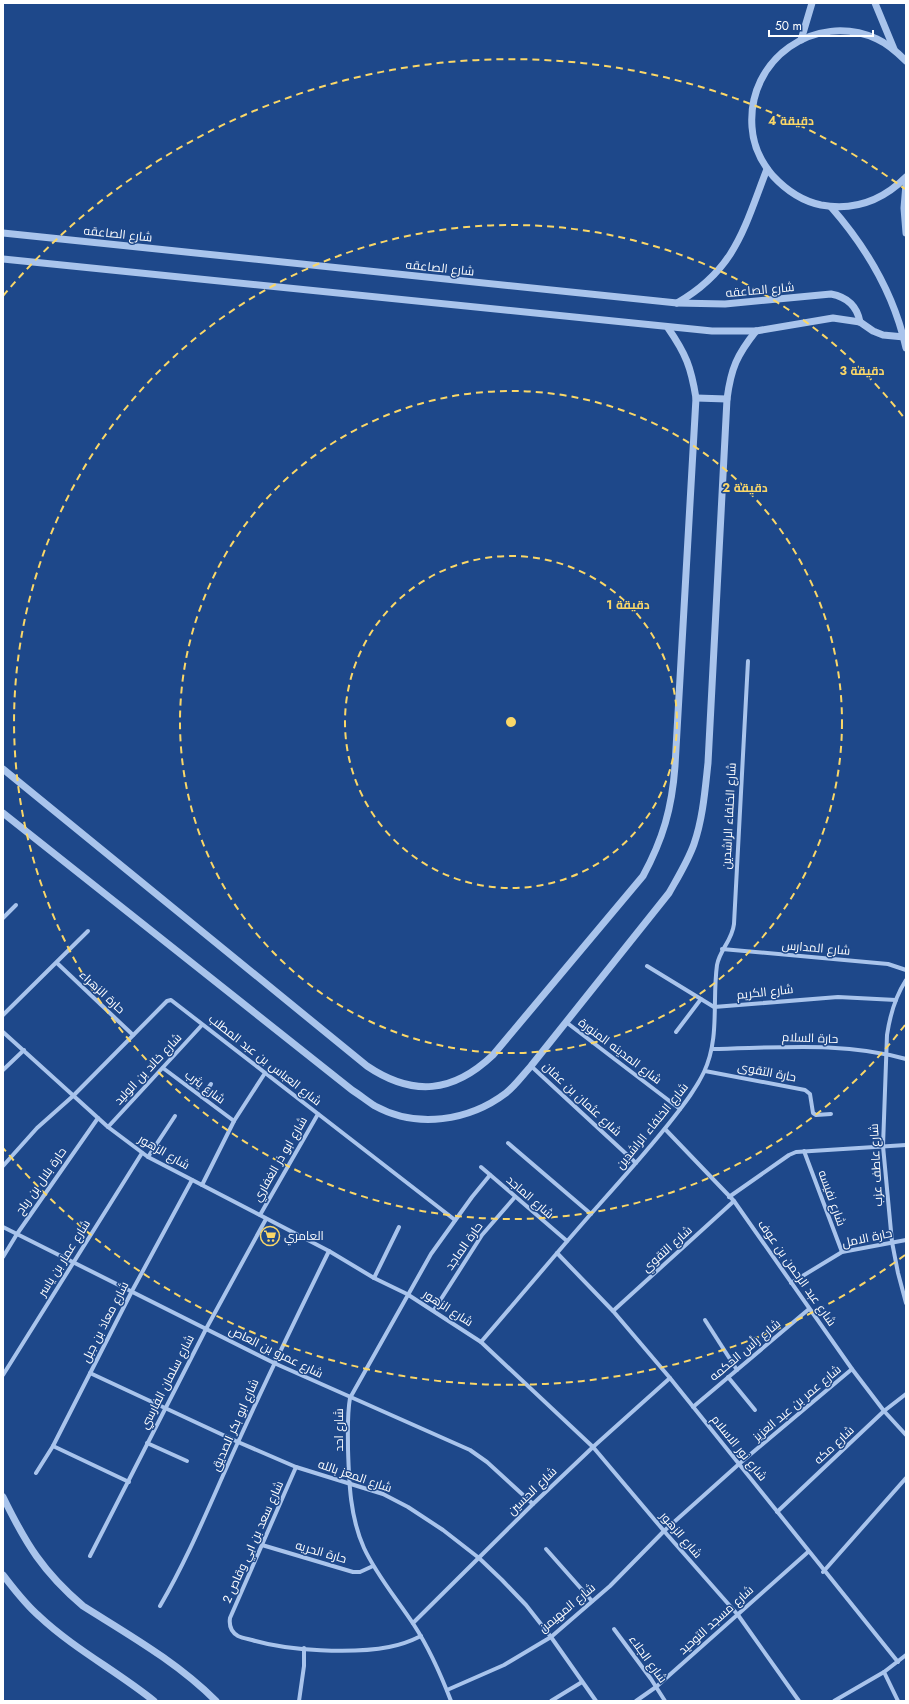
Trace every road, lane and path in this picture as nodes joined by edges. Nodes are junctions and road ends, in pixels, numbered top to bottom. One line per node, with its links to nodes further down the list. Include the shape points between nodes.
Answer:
1 (812, 3): 3 (street)
2 (875, 3): 4 (street)
3 (801, 40): 4 (street, via 820,33 859,33 878,39); 6 (street, via 785,50 772,63 761,79 754,97 751,115 753,134 758,152)
4 (894, 50): 5 (street)
5 (906, 61)
6 (767, 169): 9 (street, via 780,184 795,195 812,203); 13 (street, via 740,240 732,254 700,288)
7 (906, 177): 9 (street, via 881,197 848,207)
8 (906, 184): 11 (street)
9 (831, 207): 17 (street, via 859,242 876,269)
10 (3, 232): 13 (street, شارع الصاعقه)
11 (906, 233)
12 (3, 259): 15 (street)
13 (677, 303): 14 (street, شارع الصاعقه, via 725,304 831,294 850,302)
14 (860, 322): 16 (street, via 833,318); 17 (street, via 873,331)
15 (668, 328): 16 (street); 19 (street, via 682,348 689,364)
16 (756, 331): 20 (street, via 734,364)
17 (904, 337): 18 (street)
18 (906, 348)
19 (696, 398): 20 (street); 22 (street, via 674,781 663,834 643,876 493,1055 478,1069 461,1079 442,1085 422,1087 403,1084 378,1073)
20 (727, 399): 36 (street, via 708,763 701,818 694,844 669,893)
21 (748, 661): 27 (street, شارع الخلفاء الراشدين, via 734,924 729,942)
22 (3, 769)
23 (3, 813): 45 (street, via 375,1106 401,1116 429,1120 457,1117 483,1108 507,1092)
24 (16, 905): 25 (street)
25 (3, 918)
26 (88, 931): 28 (street)
27 (722, 949): 30 (street, شارع المدارس, via 888,964); 34 (street, شارع الخلفاء الراشدين, via 717,965)
28 (56, 963): 35 (street); 40 (street, حارة الزهراء)
29 (647, 966): 32 (street)
30 (906, 970)
31 (906, 980): 33 (street, شارع عاطف عزب)
32 (701, 999): 34 (street); 39 (street)
33 (896, 1000): 34 (street, شارع الكريم, via 838,996); 43 (street, شارع عاطف عزب, via 890,1017)
34 (714, 1007): 41 (street, شارع الخلفاء الراشدين, via 715,1030)
35 (3, 1015)
36 (566, 1022): 45 (street); 53 (street, شارع المدينه المنورة)
37 (202, 1025): 40 (street, شارع العباس بن عبد المطلب, via 169,1000); 46 (street, شارع خالد بن الوليد); 49 (street, شارع العباس بن عبد المطلب)
38 (3, 1032): 42 (street, شارع الزهور)
39 (676, 1032)
40 (133, 1035): 51 (street, شارع العباس بن عبد المطلب)
41 (712, 1049): 43 (street, حارة السلام, via 817,1047); 48 (street, شارع الخلفاء الراشدين)
42 (24, 1050): 47 (street); 51 (street, شارع الزهور)
43 (886, 1053): 44 (street, حارة السلام); 63 (street, شارع عاطف عزب)
44 (906, 1059)
45 (531, 1066): 67 (street, شارع عثمان بن عفان)
46 (163, 1068): 52 (street, شارع يثرب); 59 (street, شارع خالد بن الوليد)
47 (3, 1070)
48 (705, 1071): 53 (street, شارع الخلفاء الراشدين); 55 (street, حارة التقوى, via 805,1090 810,1094 813,1113)
49 (265, 1073): 54 (street, شارع العباس بن عبد المطلب); 58 (street)
50 (212, 1084): 52 (street)
51 (73, 1096): 57 (street, شارع الزهور); 68 (street, شارع العباس بن عبد المطلب, via 36,1128)
52 (202, 1097): 58 (street, شارع يثرب)
53 (680, 1109): 60 (street, شارع الخلفاء الراشدين)
54 (318, 1114): 77 (street, شارع ابو ذر الغفاري); 79 (street, شارع العباس بن عبد المطلب)
55 (831, 1114)
56 (174, 1116): 66 (street)
57 (98, 1118): 59 (street, شارع الزهور); 82 (street, حارة بلال بن رباح)
58 (234, 1122): 72 (street)
59 (108, 1127): 65 (street, شارع الزهور)
60 (665, 1129): 67 (street, شارع الخلفاء الراشدين); 74 (street, شارع عبد الرحمن بن عوف)
61 (508, 1143): 76 (street)
62 (906, 1145): 63 (street)
63 (882, 1146): 64 (street); 85 (street, شارع عاطف عزب)
64 (804, 1151): 74 (street, via 789,1155); 87 (street, شارع نفيسه)
65 (142, 1153): 66 (street, شارع الزهور); 90 (street, شارع عمار بن ياسر)
66 (148, 1157): 71 (street, شارع الزهور)
67 (636, 1163): 76 (street, شارع الخلفاء الراشدين)
68 (3, 1166)
69 (481, 1167): 70 (street, شارع الماجد)
70 (490, 1175): 73 (street, شارع الماجد); 79 (street, شارع احد)
71 (192, 1180): 72 (street, شارع الزهور); 93 (street, شارع معاذ بن جبل)
72 (202, 1185): 77 (street, شارع الزهور)
73 (515, 1196): 84 (street, شارع الماجد); 97 (street, حارة الماجد, via 482,1235)
74 (729, 1197): 75 (street, شارع عبد الرحمن بن عوف)
75 (734, 1201): 92 (street, شارع عبد الرحمن بن عوف); 98 (street, شارع التقوي)
76 (591, 1214): 84 (street, شارع الخلفاء الراشدين)
77 (260, 1215): 78 (street, شارع الزهور)
78 (266, 1219): 86 (street, شارع الزهور); 100 (street, شارع سلمان الفارسي)
79 (455, 1220): 94 (street, شارع احد)
80 (3, 1227): 82 (street, شارع عمرو بن العاص)
81 (399, 1227): 91 (street)
82 (17, 1234): 89 (street, حارة بلال بن رباح); 90 (street, شارع عمرو بن العاص)
83 (906, 1240): 85 (street, حارة الامل)
84 (567, 1241): 88 (street, شارع الخلفاء الراشدين)
85 (892, 1242): 87 (street, حارة الامل); 95 (street, شارع عاطف عزب)
86 (329, 1251): 91 (street, شارع الزهور); 102 (street, شارع ابو بكر الصديق)
87 (842, 1252): 92 (street, حارة الامل)
88 (557, 1253): 98 (street, شارع نور الاسلام); 101 (street, شارع الخلفاء الراشدين)
89 (3, 1257)
90 (73, 1262): 93 (street, شارع عمرو بن العاص); 106 (street, شارع عمار بن ياسر)
91 (374, 1278): 94 (street, شارع الزهور)
92 (791, 1283): 96 (street, شارع عبد الرحمن بن عوف)
93 (132, 1291): 100 (street, شارع عمرو بن العاص); 105 (street, شارع معاذ بن جبل)
94 (407, 1294): 97 (street, شارع الزهور); 110 (street, شارع احد)
95 (905, 1300)
96 (810, 1309): 103 (street, شارع رأس الحكمه); 104 (street, شارع عبد الرحمن بن عوف)
97 (434, 1310): 101 (street, شارع الزهور)
98 (613, 1311): 107 (street, شارع نور الاسلام)
99 (705, 1320): 103 (street)
100 (206, 1329): 102 (street, شارع عمرو بن العاص); 112 (street, شارع سلمان الفارسي)
101 (481, 1342): 119 (street, شارع الزهور)
102 (274, 1363): 110 (street, شارع عمرو بن العاص); 116 (street, شارع ابو بكر الصديق)
103 (737, 1370): 108 (street, شارع رأس الحكمه)
104 (852, 1370): 114 (street, شارع عبد الرحمن بن عوف); 121 (street, شارع عمر بن عبد العزيز)
105 (90, 1373): 112 (street, شارع المعز بالله); 118 (street, شارع معاذ بن جبل)
106 (3, 1375)
107 (670, 1378): 111 (street, شارع نور الاسلام); 119 (street, شارع الحسين)
108 (728, 1378): 111 (street, شارع رأس الحكمه); 113 (street)
109 (906, 1394): 114 (street, شارع مكه)
110 (350, 1398): 126 (street, شارع احد, via 347,1412); 128 (street, شارع عمرو بن العاص, via 470,1450)
111 (693, 1407): 121 (street, شارع نور الاسلام)
112 (165, 1409): 116 (street, شارع المعز بالله); 117 (street, شارع سلمان الفارسي)
113 (755, 1410)
114 (884, 1411): 115 (street, شارع عبد الرحمن بن عوف); 129 (street, شارع مكه)
115 (906, 1435)
116 (238, 1442): 122 (street, شارع المعز بالله); 140 (street, شارع ابو بكر الصديق, via 196,1538)
117 (147, 1443): 120 (street); 125 (street, شارع سلمان الفارسي)
118 (53, 1446): 123 (street, شارع معاذ بن جبل); 125 (street)
119 (593, 1447): 128 (street, شارع الحسين); 130 (street, شارع الزهور)
120 (187, 1461)
121 (739, 1464): 129 (street, شارع نور الاسلام); 130 (street, شارع عمر بن عبد العزيز)
122 (296, 1467): 126 (street, شارع المعز بالله); 131 (street, شارع سعد بن ابي وقاص 2)
123 (36, 1473)
124 (906, 1478): 137 (street)
125 (129, 1482): 134 (street, شارع سلمان الفارسي)
126 (350, 1483): 135 (street, شارع المعز بالله, via 383,1494 408,1507); 136 (street, شارع احد, via 357,1527)
127 (3, 1497): 154 (street, via 14,1522 35,1556 70,1595 83,1606 166,1658)
128 (533, 1504): 135 (street, شارع الحسين)
129 (777, 1512): 133 (street, شارع نور الاسلام)
130 (664, 1531): 139 (street, شارع المهيمن); 141 (street, شارع الزهور)
131 (262, 1545): 136 (street, حارة الحريه, via 353,1572); 146 (street, شارع سعد بن ابي وقاص 2, via 229,1625 232,1632 238,1636 267,1644)
132 (546, 1549): 139 (street)
133 (808, 1552): 137 (street, شارع نور الاسلام); 141 (street, شارع مسجد التوحيد)
134 (90, 1556)
135 (479, 1558): 142 (street, شارع الحسين); 145 (street, شارع المعز بالله, via 522,1600)
136 (374, 1566): 142 (street, شارع احد)
137 (823, 1572): 148 (street, شارع نور الاسلام)
138 (3, 1575): 153 (street, via 19,1596 58,1633)
139 (592, 1601): 145 (street, شارع المهيمن)
140 (160, 1606)
141 (738, 1615): 151 (street, شارع مسجد التوحيد); 161 (street, شارع الزهور)
142 (413, 1623): 144 (street, شارع احد)
143 (614, 1629): 151 (street, شارع الجلاء)
144 (421, 1636): 146 (street, via 402,1644 377,1649); 152 (street, شارع احد)
145 (551, 1637): 150 (street, شارع المعز بالله); 152 (street, شارع المهيمن, via 504,1665)
146 (304, 1648): 155 (street)
147 (906, 1655): 148 (street)
148 (898, 1662): 149 (street)
149 (884, 1672): 162 (street); 163 (street)
150 (582, 1682): 157 (street); 158 (street, شارع المعز بالله)
151 (656, 1687): 159 (street, شارع مسجد التوحيد); 160 (street, شارع الجلاء)
152 (447, 1690): 156 (street, شارع احد)
153 (154, 1701)
154 (216, 1701)
155 (299, 1701)
156 (451, 1701)
157 (551, 1701)
158 (596, 1701)
159 (636, 1701)
160 (665, 1701)
161 (799, 1701)
162 (834, 1701)
163 (898, 1701)

